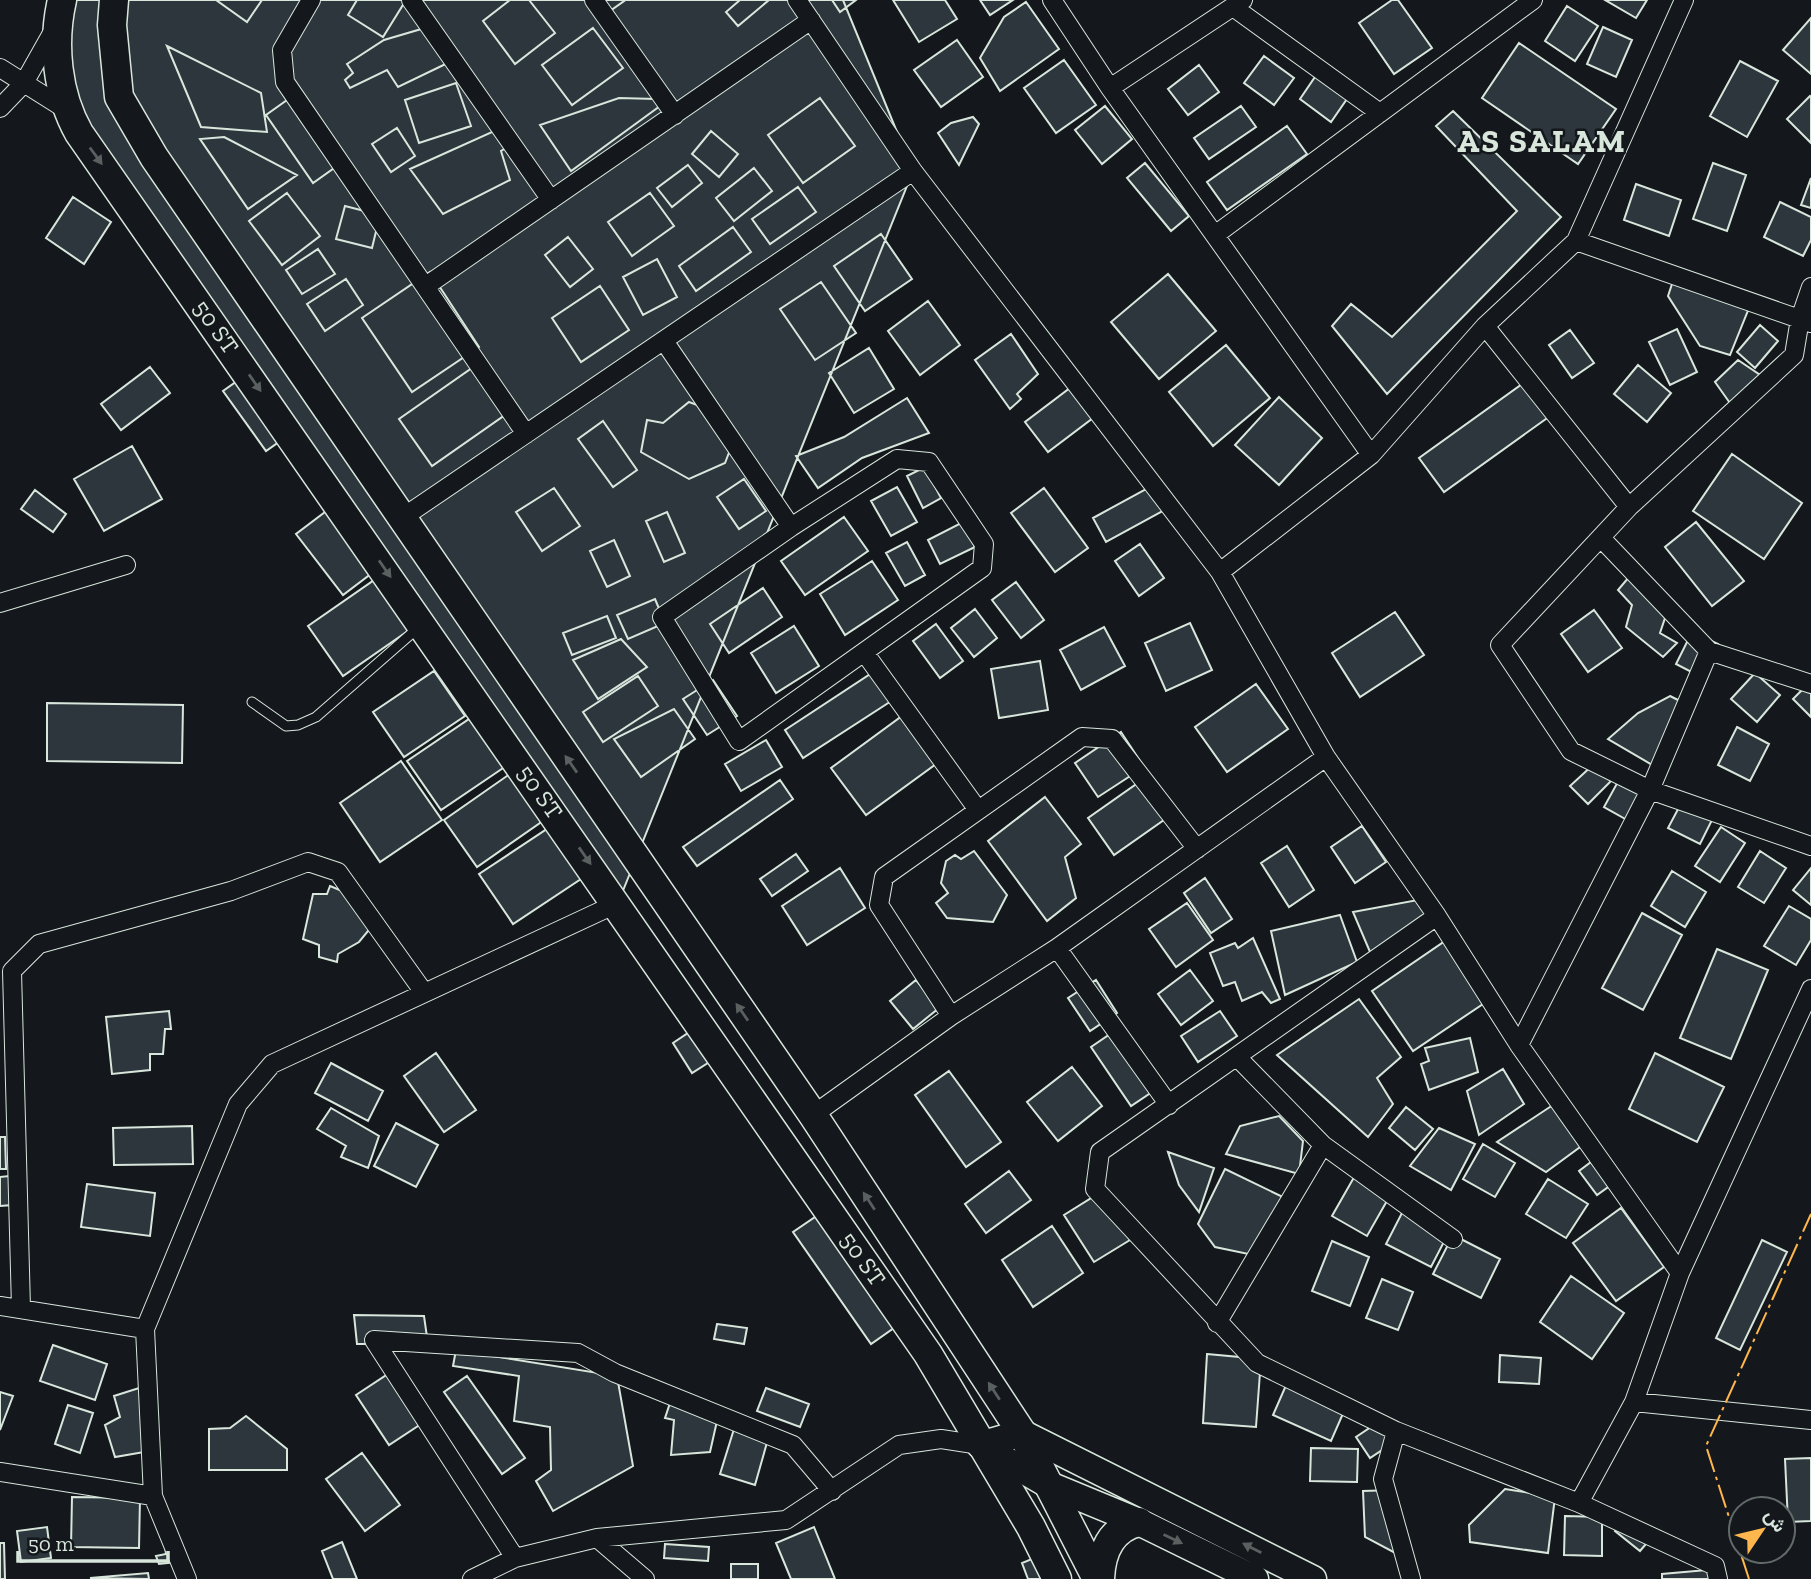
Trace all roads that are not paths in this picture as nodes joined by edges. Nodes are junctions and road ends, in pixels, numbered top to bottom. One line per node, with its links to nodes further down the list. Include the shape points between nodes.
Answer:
1 (114, 0): 31 (main road, 50 ST, via 119,97 154,157)
2 (311, 0): 23 (street, via 282,50 285,82)
3 (411, 0): 20 (street)
4 (594, 0): 18 (street)
5 (797, 0): 11 (street)
6 (1052, 0): 14 (street)
7 (1533, 0): 17 (street)
8 (1684, 0): 22 (street)
9 (1238, 3): 14 (street); 17 (street)
10 (59, 12): 13 (street); 16 (main road, 50 ST)
11 (811, 20): 18 (street); 19 (street)
12 (0, 68): 13 (street)
13 (24, 83): 15 (street); 16 (street)
14 (1110, 88): 21 (street)
15 (0, 108)
16 (66, 110): 37 (main road, 50 ST, one-way to 37)
17 (1380, 113): 21 (street)
18 (675, 115): 20 (street)
19 (913, 171): 27 (street); 35 (street)
20 (551, 200): 23 (street)
21 (1215, 235): 29 (street)
22 (1576, 241): 25 (street); 26 (street)
23 (426, 286): 28 (street)
24 (1811, 287): 25 (street)
25 (1806, 321): 30 (street, via 1794,355)
26 (1485, 326): 29 (street); 30 (street)
27 (664, 341): 28 (street); 32 (street)
28 (526, 434): 31 (street)
29 (1371, 455): 35 (street)
30 (1629, 507): 33 (street)
31 (402, 518): 56 (main road, 50 ST, one-way to 31)
32 (791, 527): 39 (street, via 897,459 929,462 984,544 982,568); 39 (street, via 662,617 739,741)
33 (1601, 538): 38 (street); 43 (street, via 1500,645 1571,751)
34 (126, 565): 36 (street)
35 (1220, 572): 42 (street)
36 (0, 603)
37 (423, 624): 41 (lane, via 316,717 286,726); 47 (main road, 50 ST, one-way to 47)
38 (1709, 651): 40 (street); 43 (street)
39 (864, 652): 44 (street)
40 (1811, 684)
41 (251, 702)
42 (1326, 757): 46 (street); 48 (street)
43 (1650, 790): 45 (street); 53 (street)
44 (978, 810): 46 (street, via 1082,737 1112,739); 52 (street, via 884,877 879,905)
45 (1811, 846)
46 (1198, 849): 49 (street)
47 (618, 904): 51 (street); 68 (main road, 50 ST, via 928,1354)
48 (1437, 916): 53 (street); 54 (street)
49 (1057, 948): 52 (street); 55 (street)
50 (1811, 989): 59 (street)
51 (423, 991): 61 (street, via 338,872 309,862 231,891 39,944 12,971); 63 (street, via 272,1063 238,1104)
52 (951, 1016): 56 (street)
53 (1519, 1045): 59 (street)
54 (1238, 1058): 55 (street); 57 (street)
55 (1169, 1105): 62 (street, via 1100,1152 1095,1189)
56 (813, 1115): 67 (main road, 50 ST, one-way to 56)
57 (1322, 1145): 58 (street); 62 (street)
58 (1453, 1239)
59 (1680, 1273): 64 (street)
60 (0, 1306): 61 (street)
61 (21, 1308): 63 (street)
62 (1217, 1323): 66 (street, via 1257,1363)
63 (145, 1329): 72 (street)
64 (1634, 1402): 65 (street); 73 (street)
65 (1811, 1420)
66 (1396, 1431): 73 (street); 84 (street, via 1383,1479)
67 (1022, 1433): 68 (street); 70 (main road, 50 ST); 83 (street, one-way to 67)
68 (980, 1445): 70 (street); 71 (street, via 941,1439 899,1445); 80 (main road, 50 ST)
69 (0, 1472): 72 (street)
70 (1046, 1484): 74 (street); 81 (main road, 50 ST)
71 (832, 1491): 75 (street, via 786,1520); 76 (street, via 793,1445 615,1373 578,1353 374,1340)
72 (153, 1496): 77 (street)
73 (1579, 1503): 85 (street, via 1715,1566)
74 (1139, 1522): 81 (main road, via 1112,1538 1101,1559); 82 (street, one-way to 82)
75 (597, 1538): 76 (street); 79 (street)
76 (515, 1558): 78 (street)
77 (187, 1579)
78 (471, 1579)
79 (645, 1579)
80 (1057, 1579)
81 (1099, 1579)
82 (1255, 1579)
83 (1313, 1579)
84 (1411, 1579)
85 (1717, 1579)

